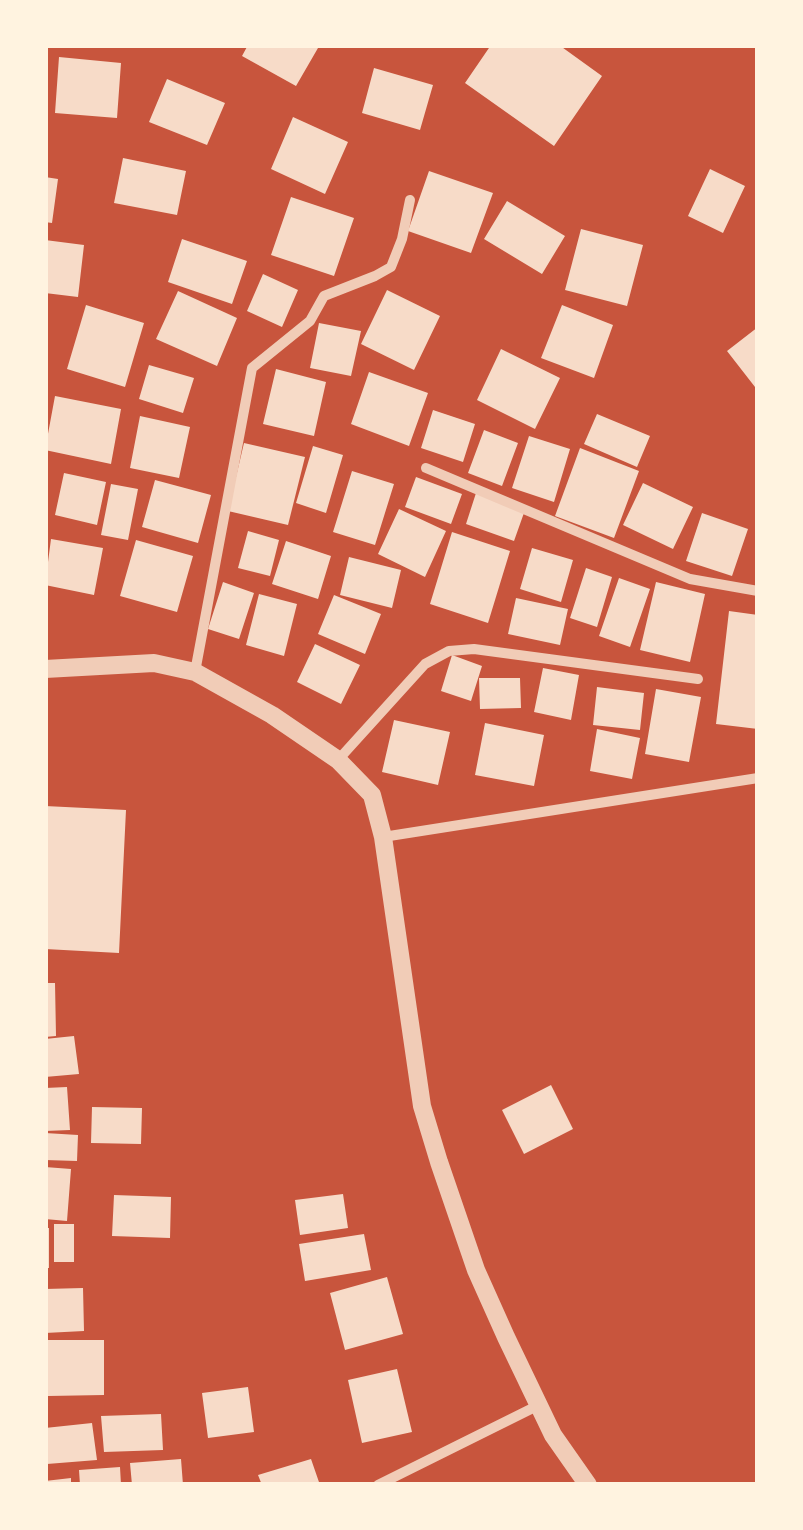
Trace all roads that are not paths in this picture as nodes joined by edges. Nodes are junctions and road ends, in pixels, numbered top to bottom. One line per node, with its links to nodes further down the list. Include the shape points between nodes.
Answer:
1 (410, 200): 5 (street, via 391,267 324,296 310,321 252,368)
2 (426, 468): 3 (street, via 690,579)
3 (758, 591)
4 (45, 669): 5 (street, via 154,663)
5 (194, 672): 7 (street)
6 (698, 679): 7 (street, via 474,648 449,652 426,664)
7 (338, 760): 9 (street, via 372,795)
8 (758, 778): 9 (street)
9 (383, 837): 10 (street, via 422,1106 476,1270)
10 (539, 1405): 11 (street); 12 (street)
11 (378, 1485)
12 (588, 1485)

